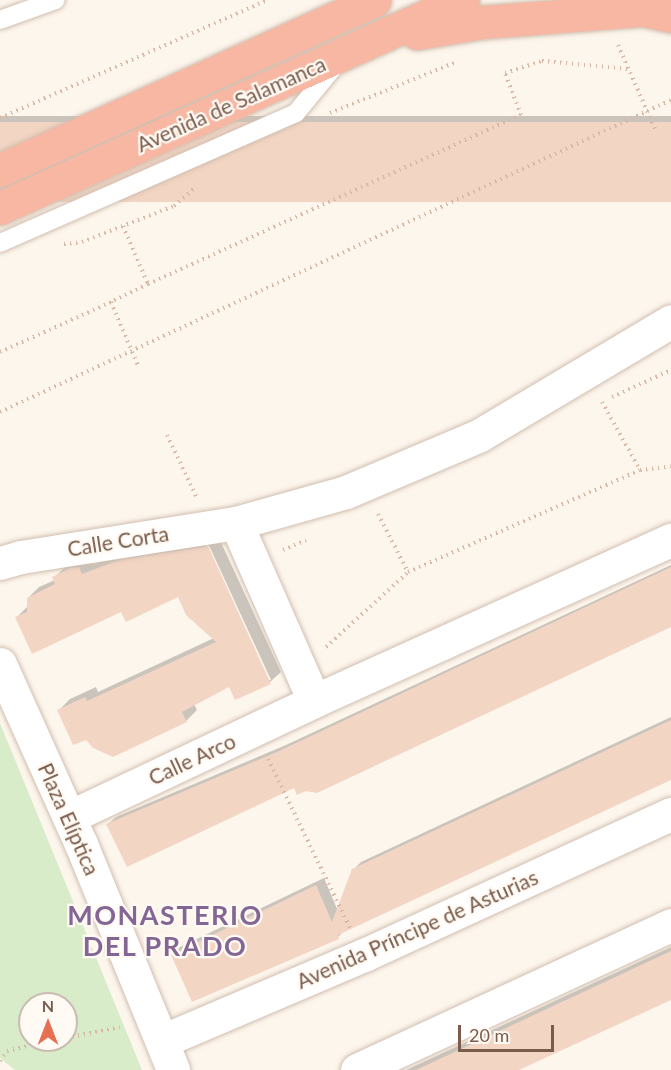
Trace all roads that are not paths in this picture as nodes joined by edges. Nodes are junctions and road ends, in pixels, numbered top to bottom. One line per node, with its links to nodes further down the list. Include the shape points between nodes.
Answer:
1 (56, 0): 5 (lane)
2 (374, 0): 7 (highway, Avenida de Salamanca)
3 (462, 0): 6 (highway, Avenida de Salamanca)
4 (652, 12): 6 (highway, via 483,22)
5 (0, 20)
6 (359, 46): 8 (highway, Avenida de Salamanca); 9 (lane, via 296,113)
7 (0, 170)
8 (0, 208)
9 (0, 243)
10 (671, 321): 11 (street, Calle Corta, via 480,435 346,492)
11 (236, 523): 13 (street, Calle Corta); 15 (street)
12 (671, 540): 15 (street, Calle Arco)
13 (0, 563)
14 (0, 664): 17 (street, Plaza Elíptica)
15 (315, 701): 17 (street, Calle Arco)
16 (671, 814): 19 (street, Avenida Príncipe de Asturias, via 364,955)
17 (69, 817): 19 (street, Plaza Elíptica)
18 (671, 925): 20 (street)
19 (167, 1056)
20 (357, 1070)

